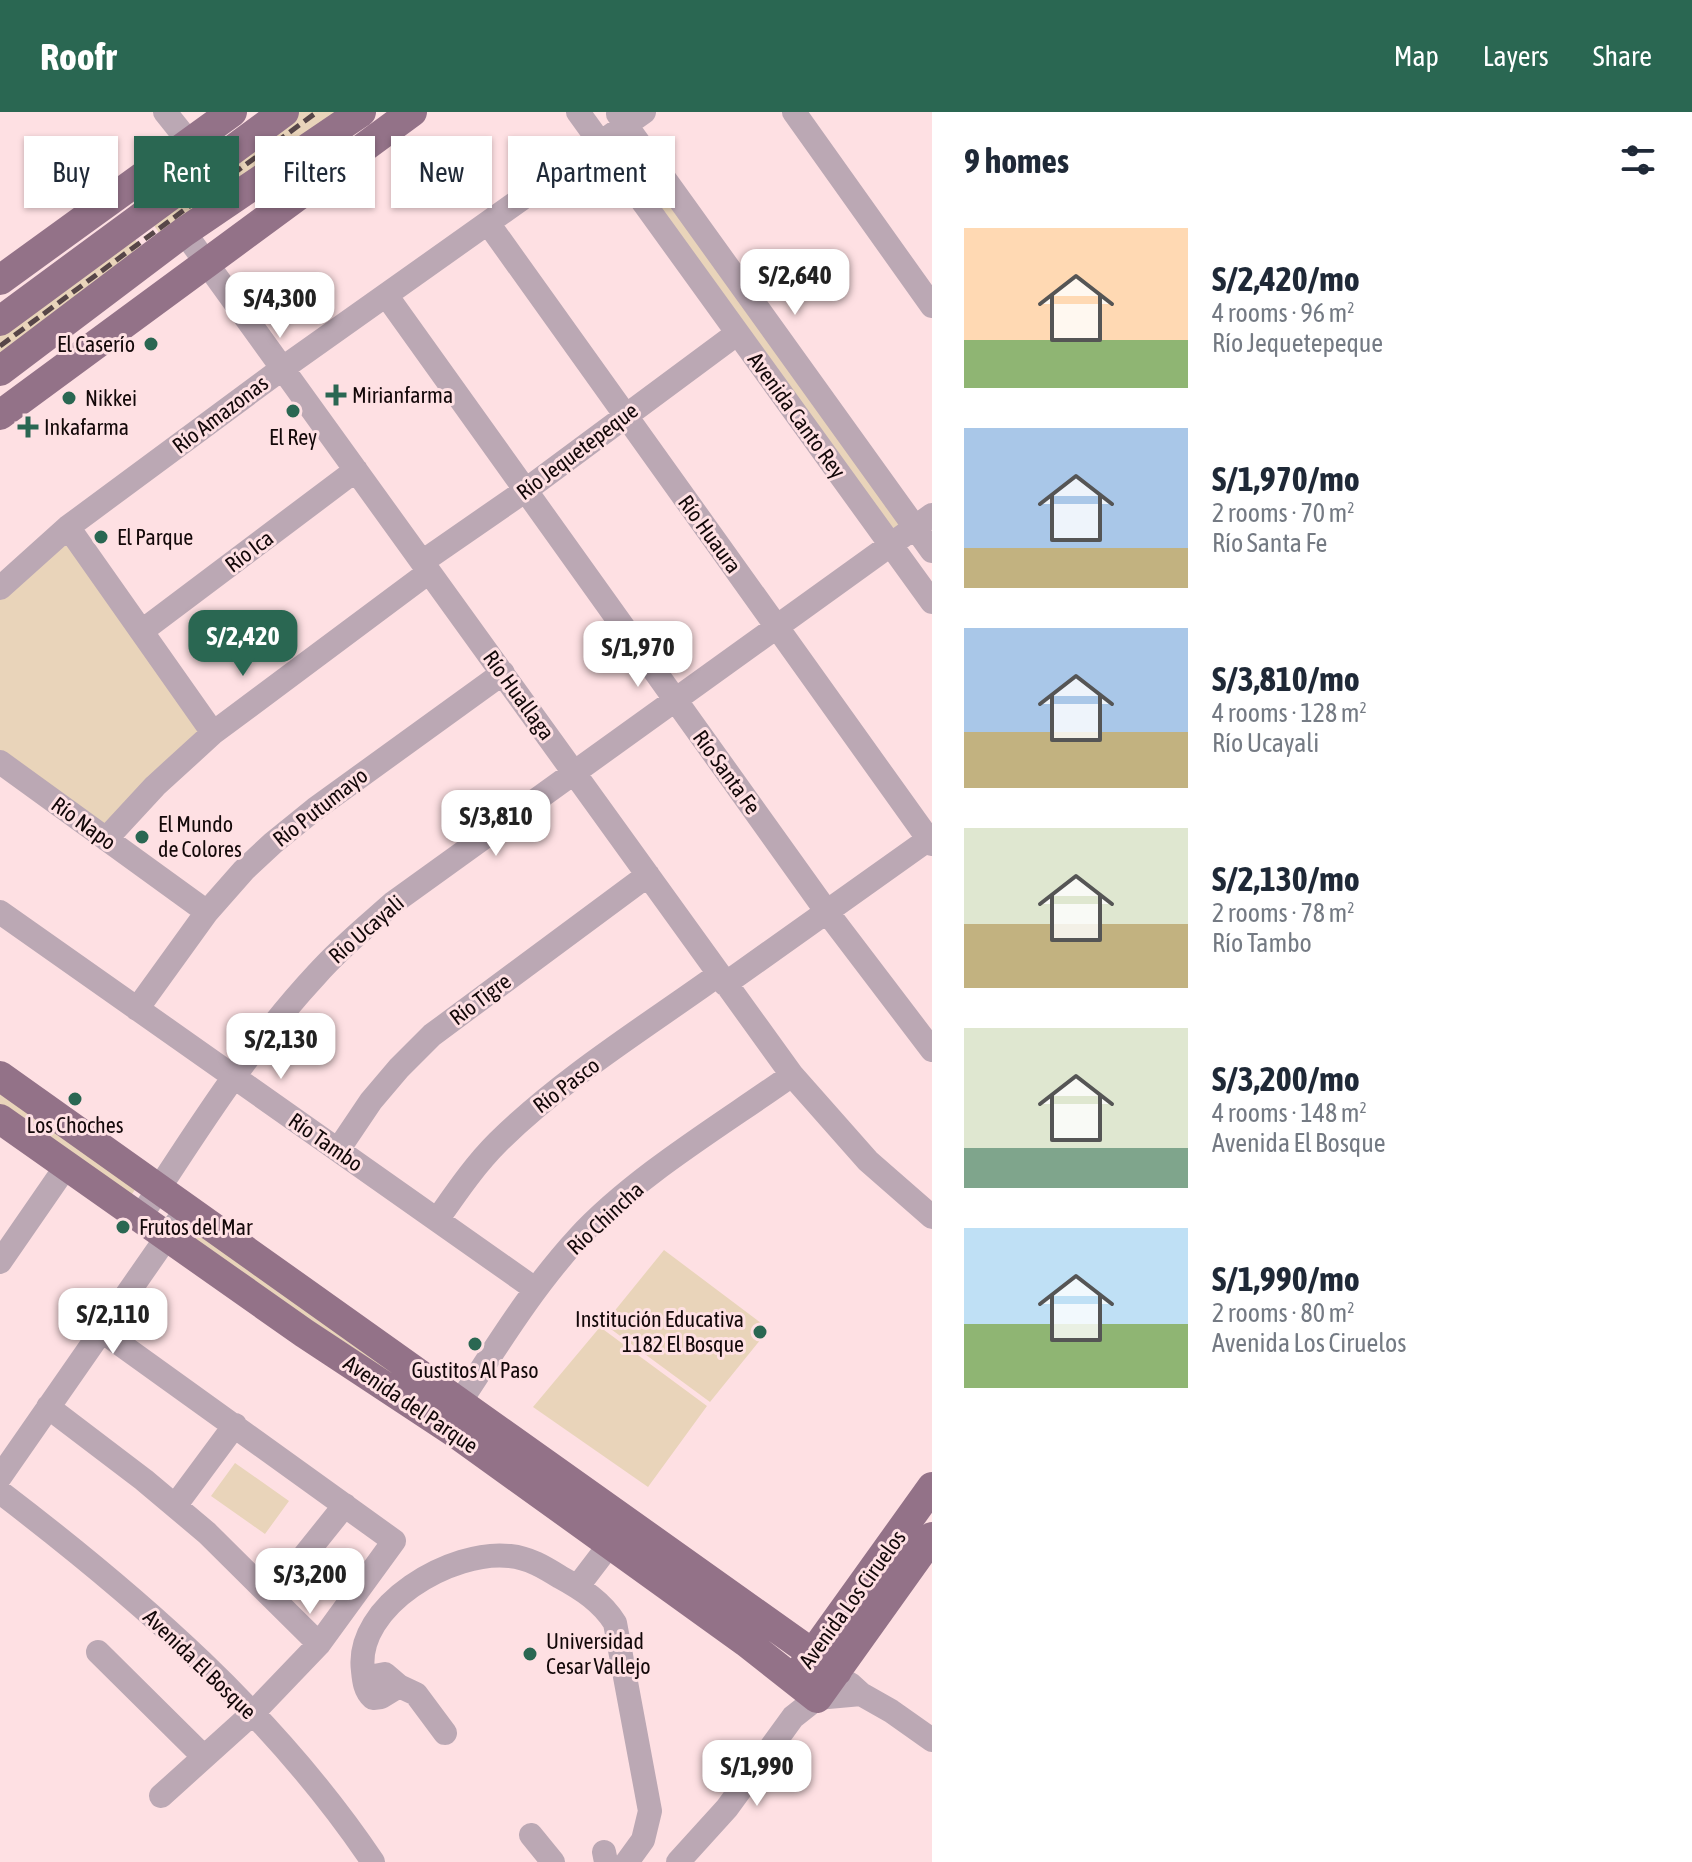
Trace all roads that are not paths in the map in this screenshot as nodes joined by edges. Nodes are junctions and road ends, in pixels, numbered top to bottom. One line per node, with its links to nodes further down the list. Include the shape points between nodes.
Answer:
1 (165, 112): 9 (street)
2 (232, 112): 10 (main road)
3 (284, 112): 22 (main road)
4 (361, 112): 17 (main road)
5 (412, 112): 18 (main road)
6 (578, 112): 11 (street, Avenida Canto Rey)
7 (794, 112): 21 (street)
8 (629, 116): 12 (street, Río Amazonas); 30 (street, Avenida Canto Rey)
9 (184, 136)
10 (198, 136)
11 (596, 136)
12 (608, 136)
13 (134, 182): 19 (main road)
14 (509, 208): 16 (street, Río Amazonas)
15 (648, 208): 32 (street, Avenida Canto Rey)
16 (488, 223): 20 (street, Río Amazonas); 27 (street, Río Huaura)
17 (184, 232): 18 (street, Río Huallaga); 25 (main road)
18 (206, 262): 24 (street, Río Huallaga); 26 (main road)
19 (0, 280)
20 (386, 295): 24 (street, Río Amazonas); 29 (street, Río Santa Fe)
21 (932, 306)
22 (0, 321)
23 (731, 338): 27 (street, Río Jequetepeque)
24 (283, 368): 28 (street, Río Huallaga); 31 (street, Río Amazonas)
25 (0, 371)
26 (0, 415)
27 (625, 415): 29 (street, Río Jequetepeque); 37 (street, Río Huaura)
28 (356, 470): 34 (street, Río Huallaga); 38 (street, Río Ica)
29 (526, 490): 34 (street, Río Jequetepeque); 40 (street, Río Santa Fe)
30 (923, 521): 32 (street, Río Ucayali); 33 (street, Avenida Canto Rey)
31 (68, 527): 35 (street, Río Amazonas); 38 (street)
32 (890, 543): 36 (street, Avenida Canto Rey); 37 (street, Río Ucayali)
33 (932, 551)
34 (426, 567): 39 (street, Río Huallaga); 41 (street, Río Jequetepeque)
35 (0, 588)
36 (932, 602)
37 (776, 626): 40 (street, Río Ucayali); 45 (street, Río Huaura)
38 (142, 631): 41 (street)
39 (503, 673): 43 (street, Río Huallaga); 48 (street, Río Putumayo, via 315,809 244,870)
40 (675, 699): 43 (street, Río Ucayali); 49 (street, Río Santa Fe)
41 (213, 733): 44 (street, Río Jequetepeque)
42 (0, 762): 44 (street, Río Napo)
43 (574, 772): 46 (street, Río Huallaga); 55 (street, Río Ucayali, via 355,936 286,1010)
44 (106, 839): 48 (street, Río Napo)
45 (930, 842): 49 (street, Río Pasco)
46 (648, 875): 50 (street, Río Huallaga); 57 (street, Río Tigre, via 432,1035 371,1101)
47 (0, 912): 51 (street, Río Tambo)
48 (207, 912): 51 (street, Río Putumayo)
49 (827, 912): 50 (street, Río Pasco); 52 (street, Río Santa Fe)
50 (722, 979): 53 (street, Río Huallaga); 63 (street, Río Pasco, via 536,1106 478,1165)
51 (137, 1009): 55 (street, Río Tambo)
52 (932, 1050)
53 (792, 1075): 62 (street, Río Huallaga, via 868,1161); 66 (street, Río Chincha, via 615,1203)
54 (0, 1076): 59 (main road, Avenida del Parque)
55 (234, 1077): 57 (street, Río Tambo); 59 (street, Río Ucayali)
56 (0, 1119): 58 (main road, Avenida del Parque)
57 (338, 1150): 63 (street, Río Tambo)
58 (67, 1165): 61 (main road, Avenida del Parque); 65 (street)
59 (158, 1188): 60 (main road, Avenida del Parque); 61 (street, Río Ucayali)
60 (187, 1208): 64 (street); 68 (main road, Avenida del Parque)
61 (141, 1216): 64 (main road, Avenida del Parque)
62 (932, 1217)
63 (437, 1220): 66 (street, Río Tambo)
64 (168, 1235): 67 (street); 77 (main road, Avenida del Parque)
65 (0, 1262)
66 (535, 1289): 68 (street, Río Chincha)
67 (102, 1331): 69 (street); 70 (street)
68 (460, 1402): 78 (main road, Avenida del Parque)
69 (48, 1407): 71 (street); 75 (street)
70 (235, 1425): 74 (street); 75 (street)
71 (0, 1477)
72 (932, 1487): 83 (main road, Avenida Los Ciruelos)
73 (0, 1492): 86 (street, Avenida El Bosque, via 118,1585)
74 (345, 1505): 80 (street); 81 (street, via 394,1541)
75 (175, 1506): 80 (street)
76 (932, 1537): 83 (main road, Avenida Los Ciruelos)
77 (610, 1544): 78 (main road, Avenida del Parque); 79 (street)
78 (662, 1563): 83 (main road, Avenida del Parque); 84 (main road, Avenida del Parque)
79 (578, 1586): 87 (street, via 529,1559 477,1558 418,1580 390,1605 364,1651 364,1678 385,1674 416,1694); 94 (street, via 615,1623 650,1811 643,1840)
80 (272, 1596): 81 (street)
81 (319, 1644): 86 (street)
82 (98, 1652): 89 (street)
83 (825, 1662): 84 (main road, Avenida Los Ciruelos); 85 (street)
84 (805, 1689): 85 (street); 95 (street, Avenida Los Ciruelos, via 793,1717 727,1808)
85 (861, 1694): 88 (street)
86 (252, 1714): 89 (street); 92 (street, Avenida El Bosque)
87 (445, 1733)
88 (932, 1740)
89 (204, 1757): 90 (street)
90 (161, 1796)
91 (531, 1835): 93 (street)
92 (373, 1862)
93 (553, 1862)
94 (627, 1862)
95 (678, 1862)

